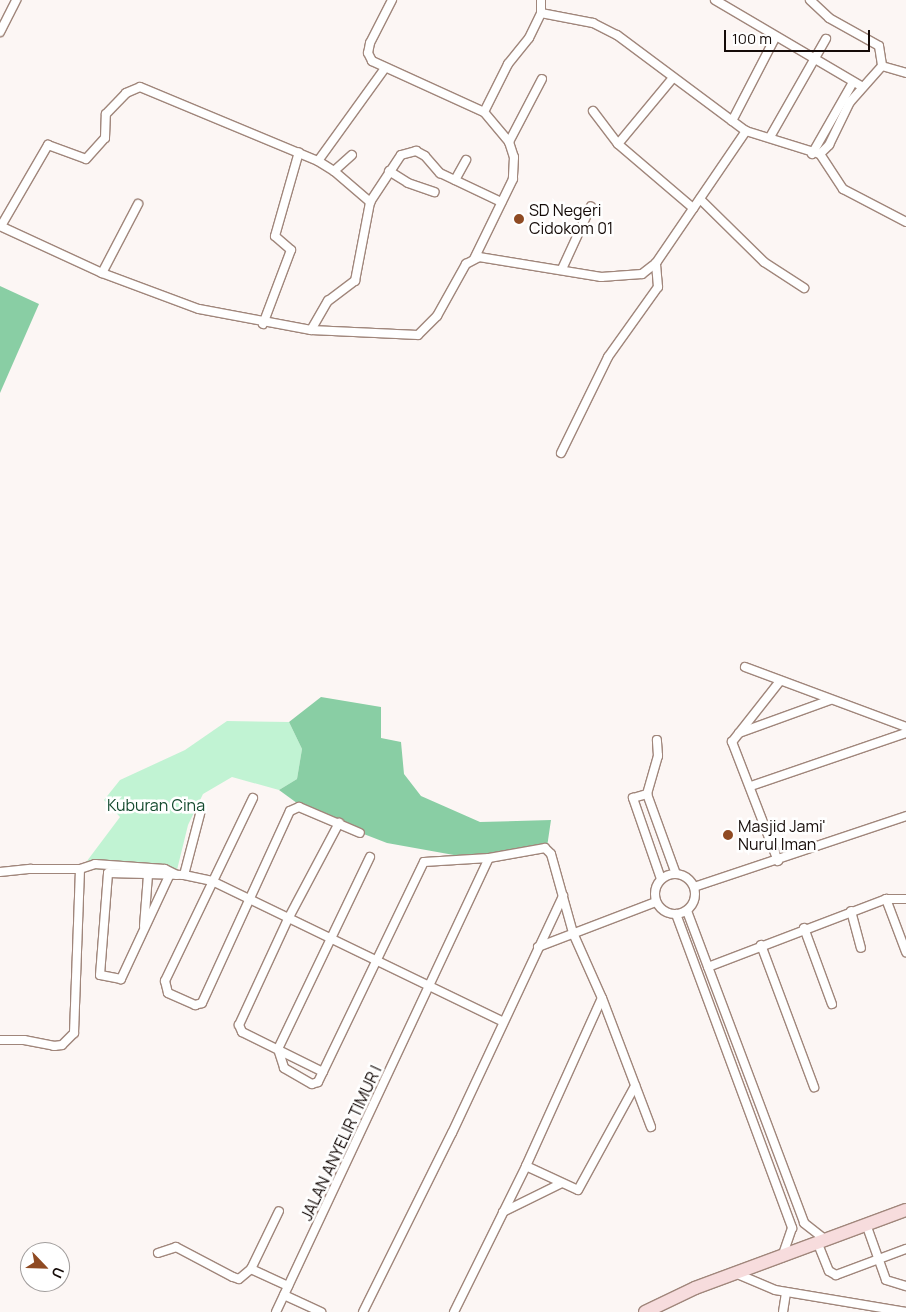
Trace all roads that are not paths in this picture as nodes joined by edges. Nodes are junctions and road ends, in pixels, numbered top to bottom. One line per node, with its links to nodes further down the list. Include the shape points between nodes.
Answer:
1 (16, 0): 7 (street)
2 (392, 0): 12 (street, via 369,48 369,58)
3 (541, 0): 6 (street)
4 (715, 0): 8 (street)
5 (810, 0): 11 (street, via 829,18 879,46)
6 (541, 13): 15 (street, via 593,23 607,29); 19 (street, via 529,38 508,64)
7 (0, 32)
8 (775, 38): 10 (street); 20 (street)
9 (826, 39): 10 (street)
10 (815, 60): 16 (street); 22 (street)
11 (882, 66): 13 (street); 17 (street)
12 (385, 68): 19 (street); 29 (street)
13 (906, 73)
14 (542, 79): 23 (street)
15 (672, 79): 20 (street); 24 (street)
16 (853, 82): 17 (street); 26 (street)
17 (861, 86): 26 (street, via 829,145)
18 (593, 111): 24 (street)
19 (484, 112): 23 (street)
20 (732, 121): 21 (street)
21 (746, 132): 22 (street); 34 (street)
22 (770, 138): 26 (street)
23 (510, 142): 36 (street, via 515,169)
24 (618, 144): 39 (street)
25 (299, 152): 29 (street); 41 (street, via 148,88 132,89 106,114 105,138 86,159 48,145); 47 (street, via 275,234 291,250)
26 (816, 154): 40 (street, via 843,189)
27 (352, 155): 30 (street)
28 (466, 160): 32 (street)
29 (318, 161): 30 (street)
30 (334, 171): 35 (street)
31 (389, 172): 32 (street, via 401,155 416,151 425,156 436,170); 33 (street); 35 (street)
32 (455, 180): 36 (street)
33 (434, 192)
34 (700, 199): 39 (street); 46 (street, via 764,262)
35 (370, 202): 48 (street, via 355,281 328,302)
36 (501, 202): 42 (street)
37 (138, 204): 45 (street)
38 (591, 206): 44 (street)
39 (693, 208): 43 (street)
40 (906, 222)
41 (1, 226): 45 (street)
42 (474, 259): 44 (street, via 484,257); 48 (street, via 466,264 437,316 422,333)
43 (656, 262): 44 (street, via 642,274 630,277 601,277); 49 (street, via 658,287 608,357)
44 (562, 269)
45 (102, 273): 47 (street, via 199,309)
46 (804, 288)
47 (263, 324): 48 (street)
48 (311, 330)
49 (561, 454)
50 (745, 667): 51 (street)
51 (780, 681): 52 (street); 55 (street)
52 (830, 700): 53 (street); 55 (street)
53 (906, 727)
54 (906, 732): 57 (street)
55 (737, 734): 57 (street, via 732,742)
56 (657, 740): 58 (street, via 658,756)
57 (751, 786): 66 (street)
58 (647, 794): 69 (street); 73 (street, via 634,798 633,802)
59 (253, 798): 74 (street)
60 (201, 810): 71 (street)
61 (906, 816): 66 (street)
62 (339, 823): 63 (street); 79 (street, via 299,807 293,808); 84 (street)
63 (360, 833)
64 (370, 857): 88 (street)
65 (489, 858): 76 (street, via 549,849); 93 (street, via 424,862); 95 (street, JALAN ANYELIR TIMUR I)
66 (778, 861): 75 (street)
67 (80, 869): 68 (street, via 31,868); 71 (street, via 95,864 165,869); 99 (street, via 74,1033 62,1045 54,1046 24,1040)
68 (0, 872)
69 (676, 874): 73 (street); 75 (street, via 684,876)
70 (148, 875): 72 (street); 86 (street); 86 (street, via 108,872 100,975 121,979)
71 (181, 875): 72 (street); 74 (street)
72 (169, 876): 86 (street)
73 (661, 879): 80 (street, via 655,890)
74 (212, 881): 79 (street); 79 (street, via 164,986 168,993 198,1006 202,1003)
75 (694, 887): 81 (street, via 694,900)
76 (562, 896): 87 (street); 90 (street)
77 (886, 899): 78 (street); 82 (street); 92 (street)
78 (906, 899)
79 (249, 900): 84 (street)
80 (656, 902): 83 (street, via 664,912); 87 (street)
81 (686, 911): 83 (street); 94 (street)
82 (851, 912): 85 (street); 91 (street)
83 (676, 914): 112 (street)
84 (288, 919): 88 (street); 100 (street, via 239,1025 242,1032)
85 (804, 928): 89 (street); 97 (street)
86 (144, 931)
87 (573, 933): 90 (street); 96 (street)
88 (332, 940): 93 (street); 100 (street)
89 (761, 945): 94 (street); 103 (street)
90 (538, 947): 98 (street)
91 (861, 948)
92 (906, 952)
93 (375, 960): 95 (street); 101 (street)
94 (708, 967): 110 (street)
95 (430, 986): 98 (street); 120 (street, JALAN ANYELIR TIMUR I)
96 (602, 998): 102 (street); 105 (street)
97 (832, 1004)
98 (502, 1021): 126 (street, via 452,1133)
99 (0, 1040)
100 (278, 1049): 101 (street); 101 (street, via 284,1068 316,1084)
101 (323, 1072)
102 (635, 1086): 104 (street); 106 (street, via 582,1185 574,1190)
103 (814, 1088)
104 (651, 1127)
105 (526, 1166): 106 (street); 109 (street)
106 (560, 1184): 109 (street)
107 (906, 1210): 111 (main road)
108 (278, 1211): 118 (street)
109 (503, 1212): 127 (street)
110 (804, 1223): 112 (street); 113 (street)
111 (866, 1224): 113 (main road); 117 (street)
112 (792, 1228): 116 (street)
113 (822, 1242): 116 (main road); 117 (street, via 829,1272 836,1275)
114 (906, 1249): 117 (street)
115 (158, 1253): 118 (street, via 170,1247 178,1248 240,1279)
116 (782, 1257): 119 (main road)
117 (879, 1260): 121 (street, via 886,1280)
118 (251, 1269): 120 (street)
119 (735, 1273): 122 (street); 128 (main road)
120 (288, 1286): 123 (street, JALAN ANYELIR TIMUR I)
121 (906, 1286)
122 (786, 1292): 129 (street); 130 (street)
123 (284, 1294): 124 (street, JALAN ANYELIR TIMUR I); 125 (street)
124 (276, 1312)
125 (321, 1312)
126 (363, 1312)
127 (454, 1312)
128 (645, 1312)
129 (783, 1312)
130 (906, 1312)

